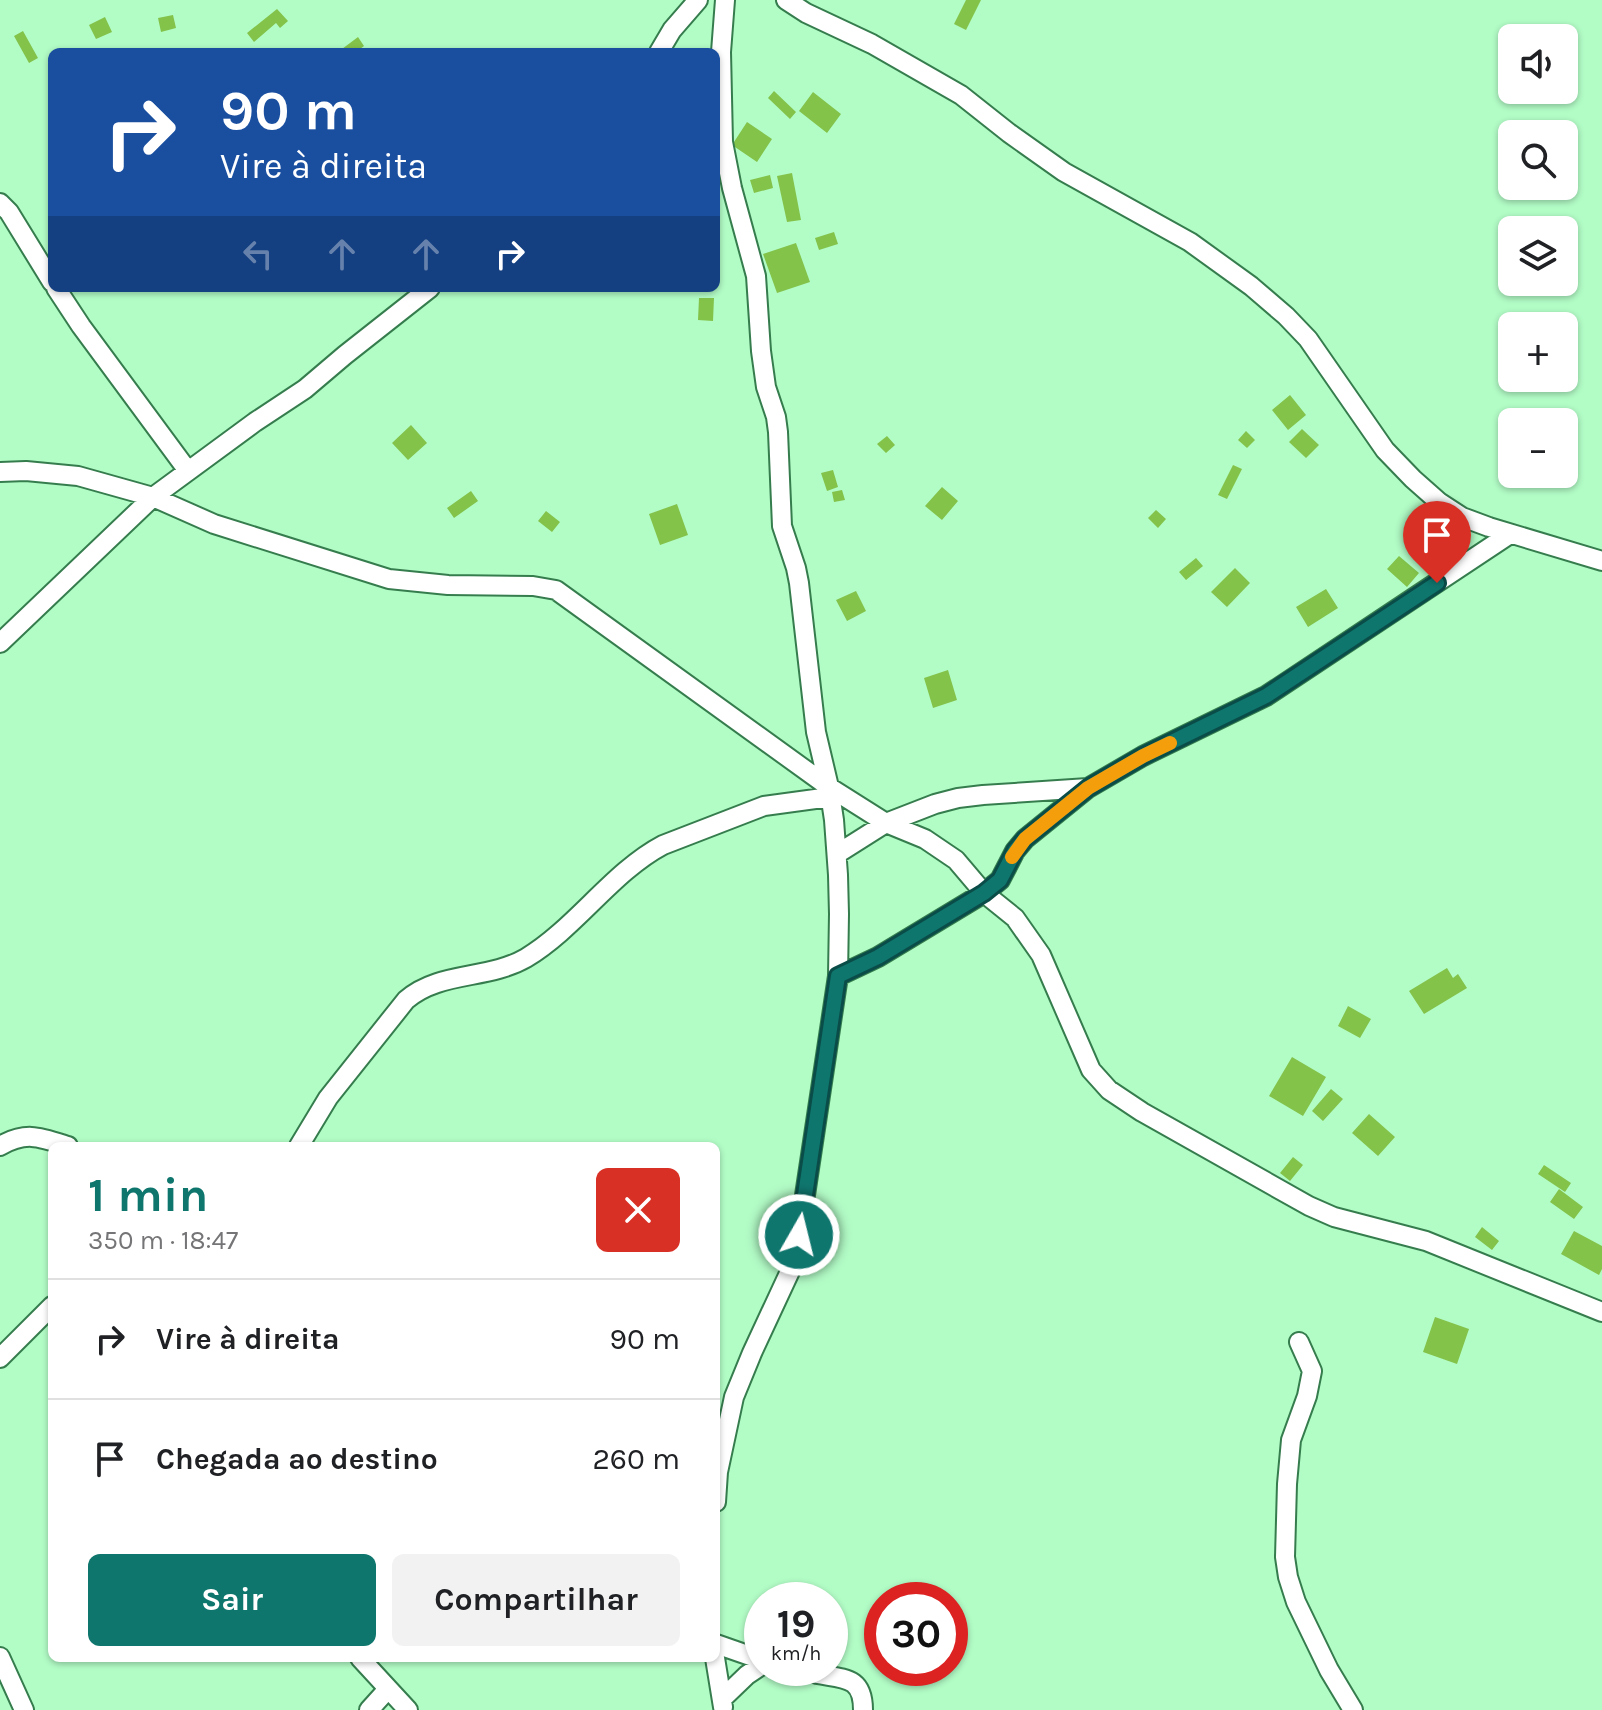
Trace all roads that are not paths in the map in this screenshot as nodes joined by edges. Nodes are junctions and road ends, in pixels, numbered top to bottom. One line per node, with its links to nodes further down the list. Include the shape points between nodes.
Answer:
1 (698, 0): 4 (street)
2 (725, 0): 16 (street, via 723,142 756,276 766,387 778,432 782,526 799,583 816,732)
3 (786, 0): 12 (street, via 961,95 1064,172 1190,242 1239,277 1308,339 1385,450 1413,479 1462,517)
4 (661, 48)
5 (0, 203): 6 (street)
6 (48, 275)
7 (59, 292): 9 (street)
8 (425, 292): 9 (street, via 305,389)
9 (188, 471): 11 (street)
10 (0, 472): 11 (street, via 78,476)
11 (153, 497): 14 (street); 16 (street, via 214,524 389,579 556,590)
12 (1510, 534): 13 (street); 15 (street, via 1266,696)
13 (1602, 561)
14 (0, 643)
15 (1088, 788): 17 (street, via 958,798); 19 (street, via 1025,839 1000,880)
16 (830, 792): 17 (street); 18 (street); 22 (street, via 764,806 663,845 632,865 527,957 415,991 328,1098)
17 (886, 823): 18 (street); 19 (street, via 925,839 956,860)
18 (837, 854): 20 (street)
19 (984, 893): 20 (street); 25 (street, via 1015,918 1041,955 1091,1070 1120,1098 1309,1206 1426,1241)
20 (838, 976): 28 (street, via 792,1267 734,1397)
21 (54, 1142): 23 (street, via 29,1135)
22 (301, 1142)
23 (0, 1146)
24 (48, 1310): 27 (street)
25 (1602, 1312)
26 (1299, 1342): 42 (street, via 1312,1371 1291,1440 1285,1557 1296,1602)
27 (0, 1358)
28 (720, 1463)
29 (720, 1646): 30 (street)
30 (744, 1655)
31 (0, 1657): 38 (street)
32 (364, 1662): 36 (street)
33 (716, 1662): 37 (street)
34 (744, 1679): 37 (street)
35 (848, 1679): 41 (street, via 863,1697)
36 (388, 1689): 39 (street); 40 (street)
37 (723, 1705)
38 (24, 1710)
39 (369, 1710)
40 (408, 1710)
41 (863, 1710)
42 (1353, 1710)

